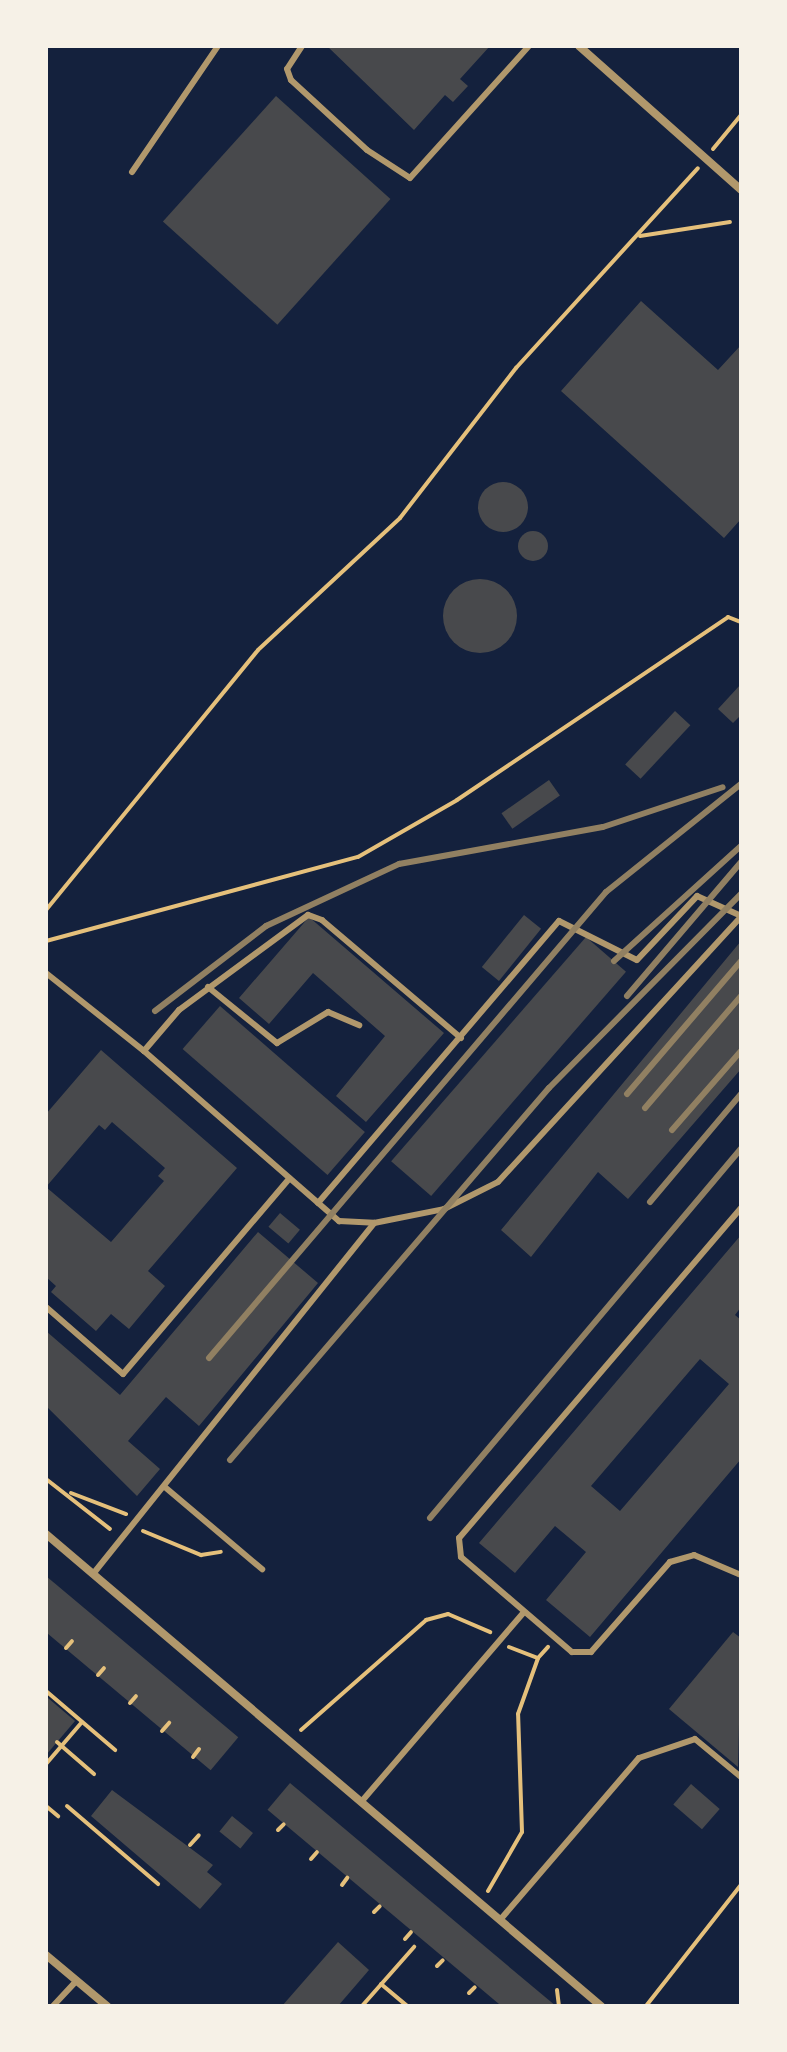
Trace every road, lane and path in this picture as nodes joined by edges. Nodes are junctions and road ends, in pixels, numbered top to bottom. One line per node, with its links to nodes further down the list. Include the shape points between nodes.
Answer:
1 (218, 46): 7 (lane)
2 (302, 46): 3 (lane, via 287,69 291,80 367,150 410,178)
3 (529, 46)
4 (579, 46): 6 (street)
5 (741, 115): 6 (path)
6 (706, 159): 8 (street); 10 (path)
7 (132, 172)
8 (741, 190)
9 (730, 222): 10 (path)
10 (636, 237): 12 (path, via 516,368 400,518 258,650)
11 (741, 622): 14 (path, via 728,617 457,800 358,857)
12 (46, 910)
13 (741, 916): 18 (lane, via 697,896 637,960 559,921); 23 (lane, via 498,1182 475,1199)
14 (46, 941)
15 (46, 973): 19 (lane)
16 (208, 987): 17 (lane, via 277,1043 328,1012); 18 (lane, via 308,915 322,920); 19 (lane)
17 (359, 1025)
18 (461, 1038): 21 (lane)
19 (144, 1051): 20 (lane)
20 (290, 1178): 21 (lane); 24 (lane, via 123,1374)
21 (318, 1203): 23 (lane, via 339,1221)
22 (741, 1208): 35 (lane, via 459,1538 461,1557)
23 (374, 1223): 26 (lane)
24 (46, 1307)
25 (46, 1479): 27 (path)
26 (166, 1488): 28 (lane); 32 (lane)
27 (69, 1492): 28 (path); 30 (path)
28 (137, 1521): 30 (lane); 31 (path, via 178,1548)
29 (46, 1534): 33 (street)
30 (121, 1540): 33 (lane)
31 (226, 1553)
32 (262, 1569)
33 (93, 1574): 57 (street)
34 (741, 1575): 36 (lane, via 694,1555 670,1562 591,1652 572,1652)
35 (524, 1612): 36 (lane); 37 (lane)
36 (555, 1638): 40 (path)
37 (500, 1640): 40 (path, via 523,1657); 49 (path, via 478,1622 448,1614 426,1620); 57 (lane)
38 (72, 1641): 39 (path)
39 (66, 1648)
40 (538, 1658): 73 (path, via 518,1714 522,1832)
41 (104, 1668): 42 (path)
42 (98, 1675)
43 (46, 1691): 46 (path)
44 (136, 1696): 45 (path)
45 (130, 1703)
46 (82, 1722): 50 (path); 52 (path)
47 (169, 1723): 48 (path)
48 (162, 1731)
49 (300, 1731)
50 (59, 1744): 54 (path); 55 (path)
51 (199, 1749): 53 (path)
52 (115, 1750)
53 (193, 1757)
54 (46, 1764)
55 (94, 1774)
56 (741, 1777): 76 (lane, via 695,1739 639,1758)
57 (362, 1801): 76 (street)
58 (46, 1806): 60 (path)
59 (67, 1806): 68 (path)
60 (58, 1816)
61 (284, 1824): 62 (path)
62 (278, 1830)
63 (199, 1835): 64 (path)
64 (190, 1845)
65 (317, 1852): 66 (path)
66 (311, 1859)
67 (144, 1861): 68 (path)
68 (138, 1868): 70 (path)
69 (347, 1878): 71 (path)
70 (158, 1884)
71 (342, 1885)
72 (741, 1885): 94 (path)
73 (488, 1891)
74 (380, 1906): 75 (path)
75 (374, 1912)
76 (500, 1920): 93 (street)
77 (411, 1932): 78 (path)
78 (405, 1939)
79 (414, 1947): 84 (path)
80 (46, 1955): 83 (street)
81 (443, 1960): 82 (path)
82 (437, 1966)
83 (77, 1980): 88 (lane); 89 (street)
84 (381, 1984): 90 (path); 91 (path)
85 (475, 1987): 87 (path)
86 (558, 1987): 92 (path)
87 (469, 1993)
88 (53, 2006)
89 (107, 2006)
90 (362, 2006)
91 (407, 2006)
92 (559, 2006)
93 (601, 2006)
94 (646, 2006)

